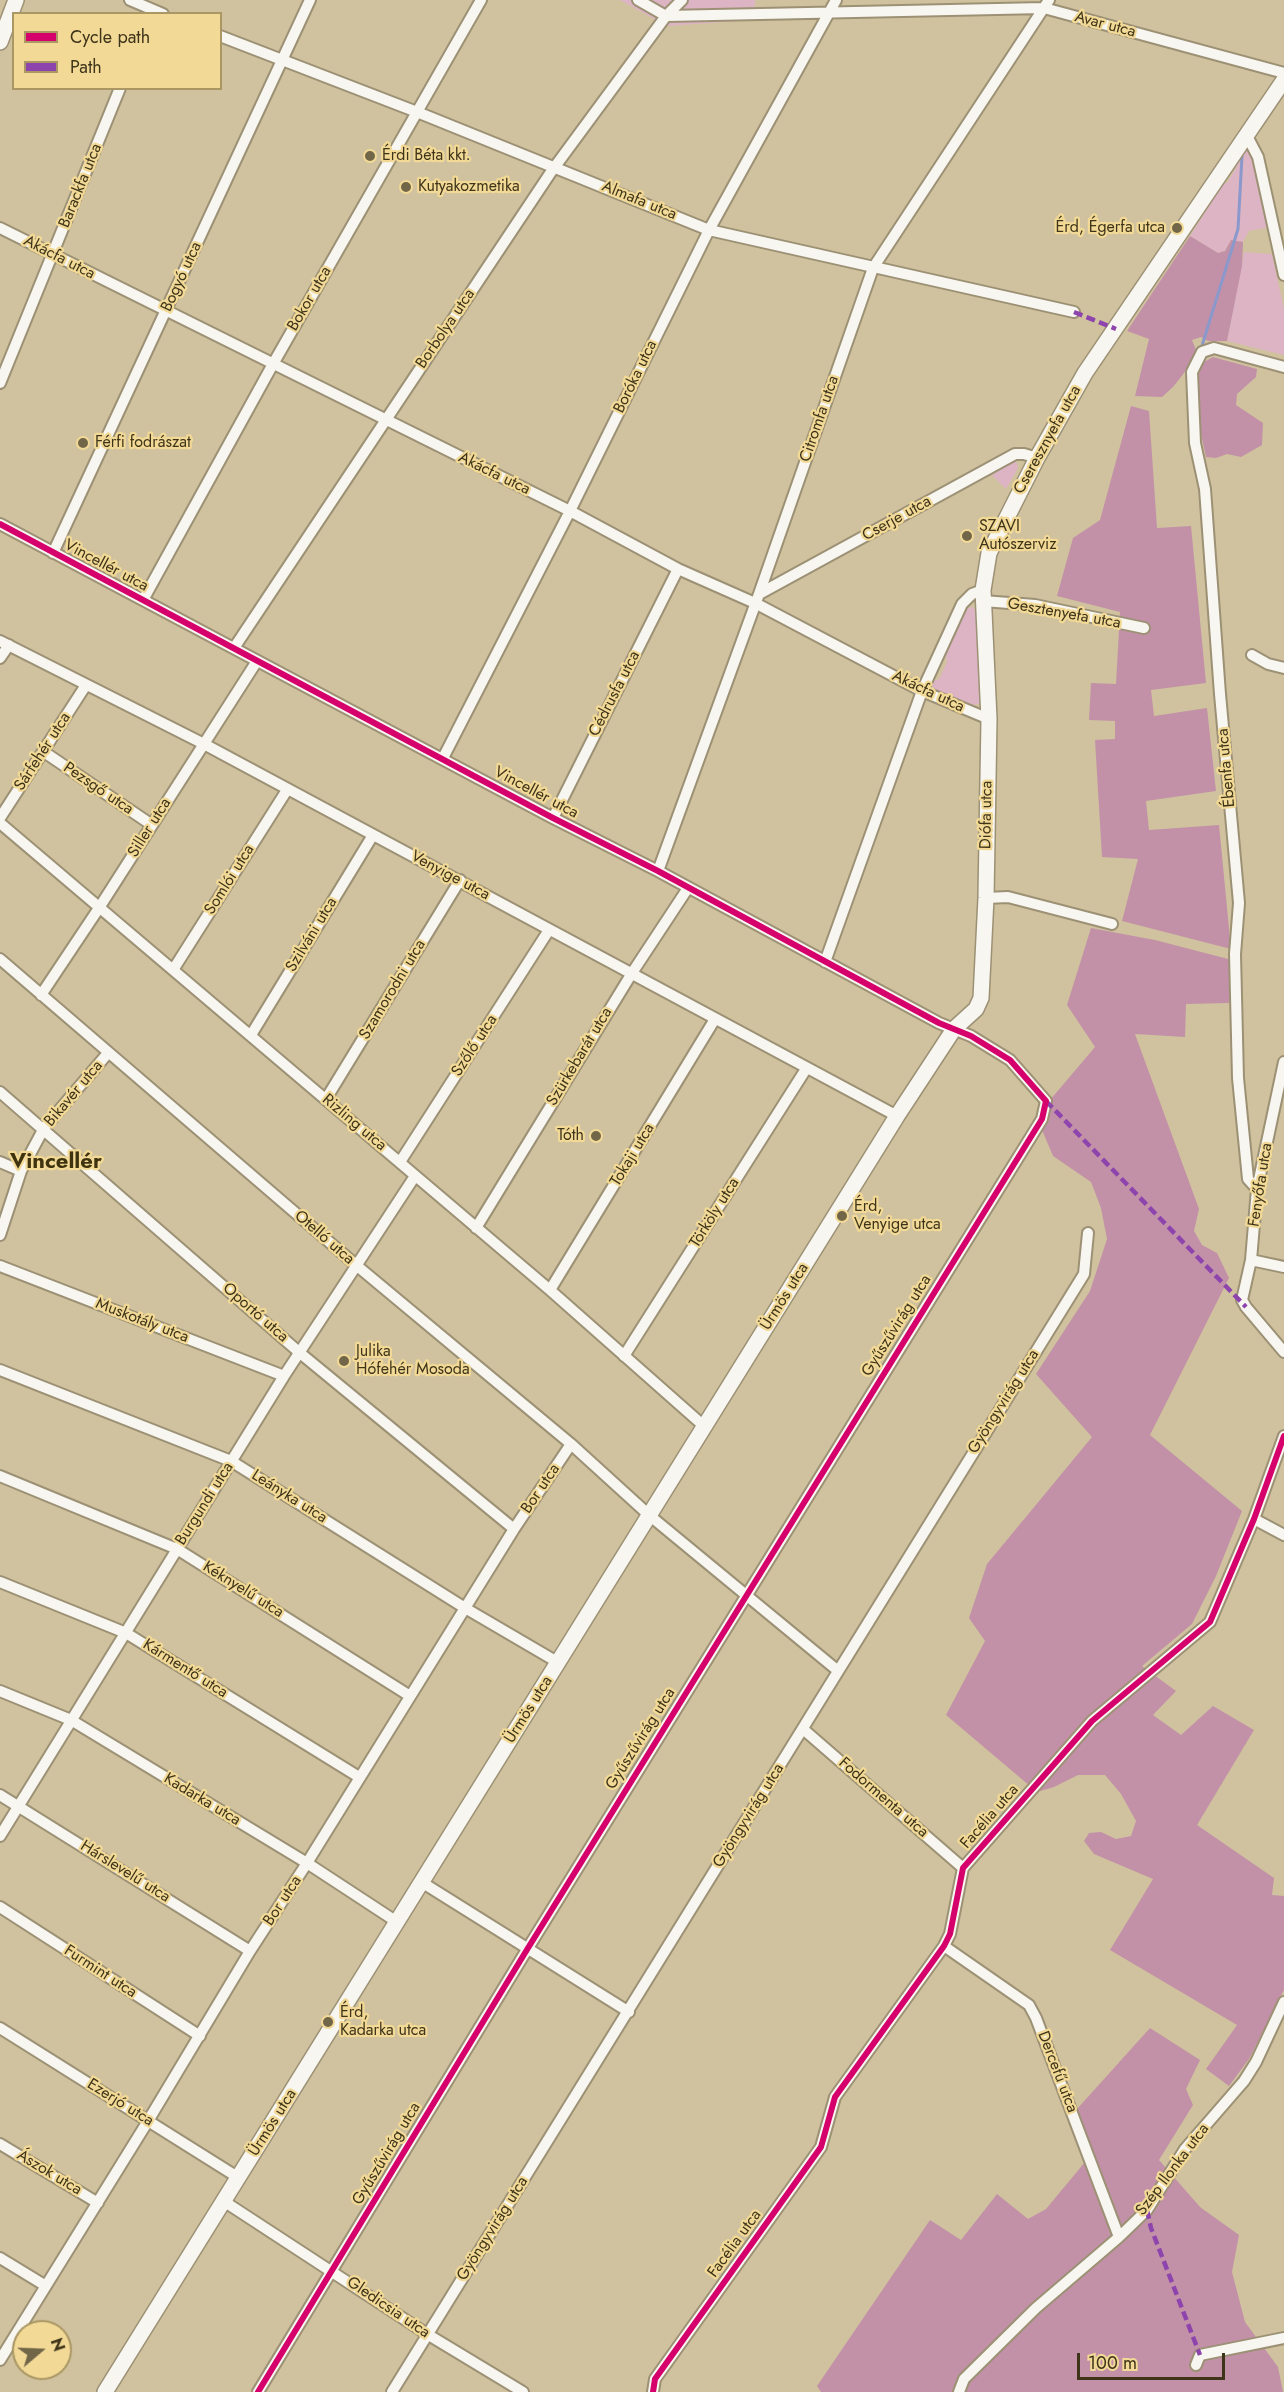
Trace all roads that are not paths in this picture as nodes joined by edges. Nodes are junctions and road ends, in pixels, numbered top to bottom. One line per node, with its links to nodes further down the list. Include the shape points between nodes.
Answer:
1 (16, 0): 14 (street)
2 (130, 0): 10 (street)
3 (310, 0): 15 (street, Bogyó utca)
4 (481, 0): 19 (street, Bokor utca)
5 (638, 0): 8 (street)
6 (682, 0): 12 (street, Borbolya utca)
7 (836, 0): 11 (street, Boróka utca)
8 (656, 4): 12 (street)
9 (1046, 4): 11 (street, Avar utca); 16 (street, Avar utca); 25 (street, Citromfa utca)
10 (152, 7)
11 (827, 14): 12 (street, Avar utca); 23 (street, Boróka utca)
12 (666, 16): 21 (street, Borbolya utca)
13 (222, 37): 15 (street, Almafa utca)
14 (0, 42)
15 (283, 61): 19 (street, Almafa utca); 27 (street, Bogyó utca)
16 (1284, 73)
17 (1284, 80): 20 (street, Cseresznyefa utca)
18 (119, 90): 24 (street, Barackfa utca)
19 (417, 112): 21 (street, Almafa utca); 29 (street, Bokor utca)
20 (1246, 134): 26 (street, via 1258,157); 33 (street, Cseresznyefa utca, via 1085,373)
21 (555, 167): 23 (street, Almafa utca); 32 (street, Borbolya utca)
22 (0, 228): 24 (street, Akácfa utca)
23 (709, 230): 25 (street, Almafa utca); 34 (street, Boróka utca)
24 (53, 256): 27 (street, Akácfa utca); 31 (street, Barackfa utca)
25 (873, 268): 28 (street, Almafa utca); 39 (street, Citromfa utca)
26 (1284, 275)
27 (166, 312): 29 (street, Akácfa utca); 36 (street, Bogyó utca)
28 (1074, 312)
29 (273, 364): 32 (street, Akácfa utca); 40 (street, Bokor utca)
30 (1284, 367): 87 (street, Ébenfa utca, via 1214,348 1202,352 1192,372 1195,443 1205,489 1239,903 1235,954 1238,1078 1248,1179)
31 (0, 383)
32 (386, 420): 34 (street, Akácfa utca); 43 (street, Borbolya utca)
33 (1037, 458): 38 (street, Cseresznyefa utca, via 993,542 984,571); 39 (street, Cserje utca, via 1015,454)
34 (570, 511): 37 (street, Akácfa utca); 53 (street, Boróka utca)
35 (0, 524): 36 (street, Vincellér utca)
36 (53, 553): 40 (street, Vincellér utca)
37 (678, 570): 39 (street, Akácfa utca); 56 (street, Cédrusfa utca)
38 (983, 596): 41 (street, Gesztenyefa utca); 49 (street, via 972,594 962,604); 50 (street, Diófa utca)
39 (757, 598): 49 (street, Akácfa utca); 60 (street, Citromfa utca)
40 (143, 600): 43 (street, Vincellér utca)
41 (1144, 628)
42 (4, 643): 45 (street); 48 (street, Venyige utca)
43 (234, 648): 46 (street, Vincellér utca)
44 (1252, 655): 47 (street)
45 (0, 658)
46 (257, 661): 51 (street, Siller utca); 53 (street, Vincellér utca)
47 (1284, 668)
48 (86, 685): 51 (street, Venyige utca); 52 (street, Sárfehér utca)
49 (922, 691): 50 (street, Akácfa utca); 68 (street)
50 (989, 719): 63 (street, Diófa utca)
51 (204, 744): 54 (street, Venyige utca); 58 (street, Siller utca)
52 (44, 752): 55 (street, Sárfehér utca); 58 (street, Pezsgő utca)
53 (443, 758): 56 (street, Vincellér utca)
54 (287, 789): 59 (street, Venyige utca); 69 (street, Somlói utca)
55 (0, 818)
56 (553, 818): 60 (street, Vincellér utca)
57 (0, 823): 64 (street, Rizling utca)
58 (152, 825): 64 (street, Siller utca)
59 (373, 835): 61 (street, Venyige utca); 74 (street, Szilváni utca)
60 (658, 871): 62 (street, Vincellér utca)
61 (460, 880): 66 (street, Venyige utca); 79 (street, Szamorodni utca)
62 (688, 888): 68 (street, Vincellér utca); 70 (street, Szürkebarát utca)
63 (986, 898): 65 (street, via 1008,897); 73 (street, Diófa utca, via 981,998 976,1009)
64 (99, 909): 69 (street, Rizling utca); 71 (street, Siller utca)
65 (1112, 924)
66 (549, 930): 70 (street, Venyige utca); 84 (street, Szőlő utca)
67 (0, 959): 71 (street, Otelló utca)
68 (825, 962): 73 (street, Vincellér utca)
69 (173, 970): 74 (street, Rizling utca)
70 (632, 973): 72 (street, Venyige utca); 88 (street, Szürkebarát utca)
71 (41, 995): 75 (street, Otelló utca)
72 (715, 1019): 77 (street, Venyige utca); 95 (street, Tokaji utca)
73 (954, 1029): 80 (street, Vincellér utca, via 1010,1059); 81 (street, Ürmös utca)
74 (251, 1035): 79 (street, Rizling utca)
75 (108, 1053): 82 (street, Bikavér utca); 92 (street, Otelló utca)
76 (1284, 1064): 87 (street, Fenyőfa utca)
77 (806, 1069): 81 (street, Venyige utca); 98 (street, Törköly utca)
78 (0, 1092): 82 (street, Oportó utca)
79 (326, 1100): 84 (street, Rizling utca)
80 (1046, 1101): 112 (street, Gyűszűvirág utca, via 1042,1119)
81 (897, 1116): 101 (street, Ürmös utca)
82 (44, 1128): 85 (street, Bikavér utca); 97 (street, Oportó utca)
83 (0, 1162): 85 (street)
84 (400, 1162): 86 (street, Rizling utca)
85 (21, 1171): 90 (street, Bikavér utca)
86 (415, 1176): 88 (street, Rizling utca); 92 (street, Burgundi utca)
87 (1257, 1189): 91 (street, Fenyőfa utca)
88 (476, 1228): 95 (street, Rizling utca)
89 (1088, 1233): 116 (street, Gyöngyvirág utca, via 1084,1274)
90 (0, 1235)
91 (1251, 1260): 94 (street); 96 (street, Fenyőfa utca, via 1242,1300)
92 (356, 1265): 97 (street, Burgundi utca); 103 (street, Otelló utca)
93 (0, 1266): 100 (street, Muskotály utca)
94 (1284, 1267)
95 (550, 1290): 98 (street, Rizling utca)
96 (1284, 1352)
97 (300, 1353): 100 (street, Burgundi utca); 108 (street, Oportó utca)
98 (624, 1356): 101 (street, Rizling utca)
99 (0, 1370): 104 (street, Leányka utca)
100 (284, 1376): 104 (street, Burgundi utca)
101 (705, 1427): 106 (street, Ürmös utca)
102 (1284, 1436): 107 (street, Facélia utca)
103 (571, 1444): 106 (street, Otelló utca); 108 (street, Bor utca)
104 (231, 1461): 110 (street, Burgundi utca); 113 (street, Leányka utca)
105 (0, 1476): 110 (street, Kéknyelű utca)
106 (649, 1515): 112 (street, Otelló utca); 115 (street, Ürmös utca)
107 (1254, 1519): 109 (street); 126 (street, Facélia utca, via 1210,1622 1092,1721)
108 (514, 1529): 113 (street, Bor utca)
109 (1284, 1535)
110 (177, 1549): 114 (street, Burgundi utca); 118 (street, Kéknyelű utca)
111 (0, 1582): 114 (street, Kármentő utca)
112 (747, 1594): 116 (street, Otelló utca); 131 (street, Gyűszűvirág utca)
113 (465, 1608): 115 (street, Leányka utca); 118 (street, Bor utca)
114 (126, 1633): 119 (street, Burgundi utca); 121 (street, Kármentő utca)
115 (559, 1663): 127 (street, Ürmös utca)
116 (837, 1670): 120 (street, Gyöngyvirág utca)
117 (0, 1691): 119 (street, Kadarka utca)
118 (410, 1696): 121 (street, Bor utca)
119 (71, 1720): 123 (street, Burgundi utca); 125 (street, Kadarka utca)
120 (803, 1729): 126 (street, Fodormenta utca); 134 (street, Gyöngyvirág utca)
121 (359, 1777): 125 (street, Bor utca)
122 (0, 1795): 123 (street, Hárslevelű utca)
123 (19, 1805): 124 (street, Burgundi utca); 132 (street, Hárslevelű utca)
124 (0, 1836)
125 (307, 1863): 129 (street, Kadarka utca); 132 (street, Bor utca)
126 (963, 1868): 130 (street, Facélia utca)
127 (423, 1883): 129 (street, Ürmös utca); 131 (street)
128 (0, 1907): 136 (street, Furmint utca)
129 (398, 1922): 139 (street, Ürmös utca)
130 (944, 1946): 142 (street, Dercefű utca, via 1029,2005); 154 (street, Facélia utca, via 835,2097 821,2147 655,2379)
131 (528, 1948): 134 (street); 144 (street, Gyűszűvirág utca)
132 (250, 1951): 136 (street, Bor utca)
133 (1284, 2002): 142 (street, Szép Ilonka utca, via 1244,2081 1185,2149 1147,2210)
134 (628, 2012): 146 (street, Gyöngyvirág utca)
135 (0, 2028): 137 (street, Ezerjó utca)
136 (200, 2036): 137 (street, Bor utca)
137 (148, 2121): 139 (street, Ezerjó utca); 141 (street, Bor utca)
138 (0, 2144): 141 (street, Ászok utca)
139 (239, 2178): 140 (street, Ürmös utca)
140 (225, 2202): 144 (street, Gledicsia utca); 150 (street, Ürmös utca)
141 (98, 2203): 145 (street, Bor utca)
142 (1119, 2237): 155 (street, Szép Ilonka utca, via 1036,2308 964,2379)
143 (0, 2258): 145 (street)
144 (332, 2271): 146 (street, Gledicsia utca); 151 (street, Gyűszűvirág utca)
145 (46, 2286): 148 (street, Bor utca)
146 (427, 2334): 152 (street, Gyöngyvirág utca); 153 (street, Gledicsia utca)
147 (1284, 2338): 149 (street, via 1200,2355)
148 (0, 2360)
149 (1196, 2365)
150 (105, 2392)
151 (258, 2392)
152 (392, 2392)
153 (523, 2392)
154 (653, 2392)
155 (959, 2392)

